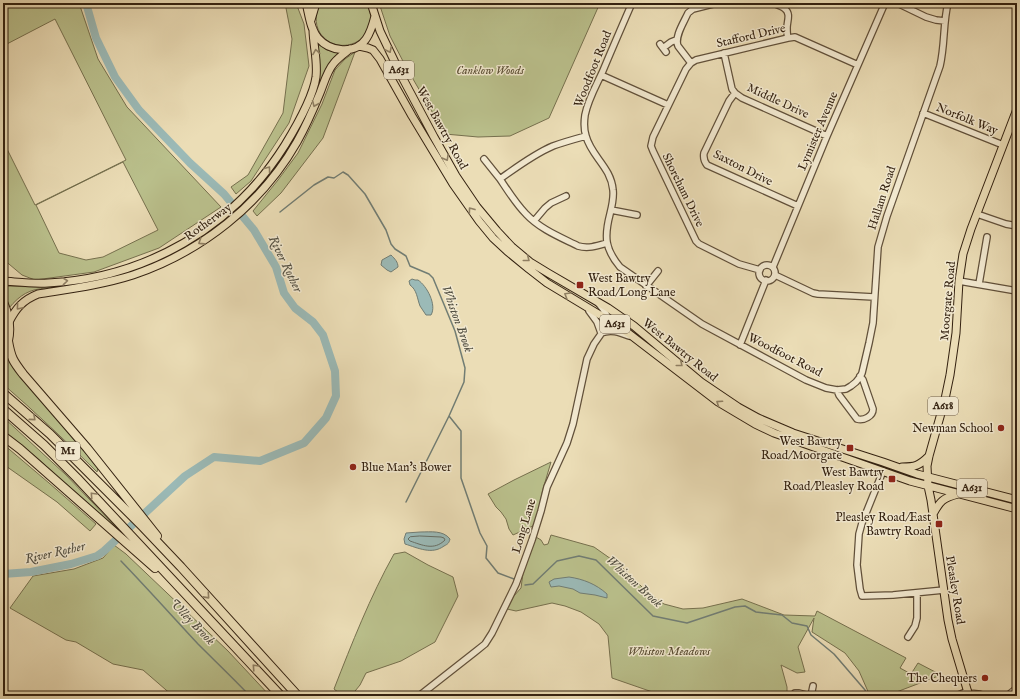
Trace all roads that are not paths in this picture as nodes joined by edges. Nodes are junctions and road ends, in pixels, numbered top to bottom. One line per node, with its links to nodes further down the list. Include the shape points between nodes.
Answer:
1 (306, 3): 12 (main road)
2 (316, 3): 12 (main road)
3 (370, 3): 11 (main road, West Bawtry Road)
4 (632, 3): 24 (street, Woodfoot Road)
5 (717, 3): 10 (street)
6 (773, 3): 15 (street, via 788,12)
7 (885, 3): 22 (street, Lymister Avenue)
8 (897, 3): 13 (street, via 926,17)
9 (948, 3): 13 (street, Hallam Road)
10 (711, 4): 16 (street, via 688,13)
11 (375, 14): 17 (main road, via 367,39); 23 (main road, West Bawtry Road / A631, one-way to 23)
12 (311, 20): 14 (main road, Rotherway)
13 (945, 21): 29 (street, Hallam Road, via 940,66)
14 (313, 29): 19 (main road, via 318,39 327,46); 49 (main road, Rotherway, one-way to 14, via 47,283 121,271 174,249 201,233 228,212 256,185 278,156 313,89 317,62)
15 (788, 38): 20 (street, Stafford Drive); 22 (street, Stafford Drive, via 800,39)
16 (676, 40): 18 (street); 21 (street)
17 (359, 46): 19 (main road); 25 (main road, West Bawtry Road / A631, via 368,48 376,54)
18 (663, 48)
19 (350, 49): 59 (main road, Rotherway, one-way to 59, via 331,67 308,121 287,158 249,204 233,219 200,244 155,267 117,280 33,296 20,305)
20 (724, 53): 21 (street, Stafford Drive); 26 (street, Middle Drive)
21 (691, 63): 27 (street, Shoreham Drive)
22 (858, 65): 31 (street, Lymister Avenue)
23 (400, 74): 25 (main road, West Bawtry Road / A631); 55 (main road, West Bawtry Road / A631, one-way to 55, via 456,176 497,231 530,262)
24 (601, 75): 27 (street); 30 (street, Woodfoot Road, via 585,117)
25 (398, 90): 57 (main road, West Bawtry Road / A631, one-way to 25, via 547,283 493,238 453,184)
26 (735, 93): 31 (street, Middle Drive); 36 (street, Saxton Drive, via 704,154 705,162)
27 (668, 105): 45 (street, Shoreham Drive, via 651,146 696,241 739,264)
28 (1017, 108): 32 (main road, Moorgate Road / A618)
29 (923, 113): 32 (street, Norfolk Way); 54 (street, Hallam Road, via 878,247)
30 (586, 136): 34 (street, via 541,152); 37 (street, Woodfoot Road, via 611,180 613,191)
31 (828, 136): 36 (street, Lymister Avenue)
32 (1003, 145): 38 (main road, Moorgate Road / A618)
33 (484, 159): 34 (street)
34 (500, 179): 40 (street, via 518,205)
35 (566, 196): 40 (street, via 544,208)
36 (798, 206): 44 (street, Lymister Avenue)
37 (610, 210): 39 (street); 43 (street, Woodfoot Road)
38 (977, 214): 41 (street); 50 (main road, Moorgate Road / A618, via 966,244)
39 (637, 215)
40 (534, 221): 43 (street, via 578,246 589,248)
41 (1017, 226)
42 (987, 237): 51 (street)
43 (607, 243): 52 (street, Woodfoot Road, via 609,251 620,267)
44 (773, 267): 45 (street, via 765,265); 47 (street)
45 (760, 270): 48 (street, via 760,277)
46 (658, 271): 52 (street)
47 (775, 275): 48 (street, via 771,280); 54 (street, via 813,293)
48 (766, 280): 63 (street)
49 (3, 281)
50 (959, 281): 51 (street); 70 (main road, Moorgate Road / A618, via 950,375)
51 (979, 284): 53 (street)
52 (646, 286): 63 (street, Woodfoot Road, via 702,324)
53 (1017, 291)
54 (874, 297): 65 (street, Hallam Road, via 872,330)
55 (594, 300): 58 (street, A631); 71 (main road, West Bawtry Road / A631, one-way to 71, via 634,326 702,382 738,407 793,433)
56 (3, 302): 59 (highway)
57 (585, 306): 58 (main road, West Bawtry Road / A631); 60 (street, via 595,317)
58 (610, 321): 60 (street, Long Lane); 61 (main road, West Bawtry Road / A631)
59 (9, 322): 62 (highway)
60 (601, 333): 61 (street, A631, via 616,331); 90 (street, Long Lane, via 587,359 571,430 547,487 532,540 513,591 492,633 485,644)
61 (634, 338): 72 (main road, West Bawtry Road / A631, one-way to 61, via 755,424 718,402)
62 (8, 341): 64 (highway); 78 (highway, via 14,362 87,448)
63 (740, 345): 66 (street, Woodfoot Road, via 806,380)
64 (3, 355)
65 (860, 376): 66 (street, via 851,386); 66 (street, via 873,408 871,415 861,420 857,419)
66 (837, 390)
67 (3, 393): 78 (highway, M1, one-way to 78)
68 (3, 409): 80 (highway, M1, one-way to 68, via 120,524 77,478)
69 (3, 436): 80 (highway, via 113,531)
70 (928, 456): 71 (main road, via 917,466); 73 (main road, Moorgate Road / A618)
71 (895, 466): 73 (main road, West Bawtry Road / A631)
72 (883, 471): 74 (main road, West Bawtry Road / A631); 82 (street, via 859,534 857,565 860,589 862,596)
73 (928, 477): 74 (main road, A618); 76 (main road, A631)
74 (928, 486): 75 (main road, A631); 79 (main road, Pleasley Road / A618)
75 (958, 494): 77 (main road, A631); 79 (main road, via 941,502)
76 (1017, 500)
77 (1017, 509)
78 (132, 511): 89 (highway, M1, one-way to 89)
79 (933, 514): 81 (main road, Pleasley Road / A618)
80 (129, 540): 88 (highway, one-way to 80, via 188,596)
81 (944, 590): 82 (street); 87 (main road, Pleasley Road / A618, via 952,639)
82 (917, 593): 83 (street, via 917,618)
83 (908, 637)
84 (813, 686): 91 (street)
85 (1017, 688): 94 (street)
86 (794, 693): 91 (street)
87 (968, 694): 92 (street); 93 (street)
88 (281, 696)
89 (298, 696)
90 (419, 696)
91 (811, 696)
92 (956, 696)
93 (985, 696)
94 (1007, 696)

